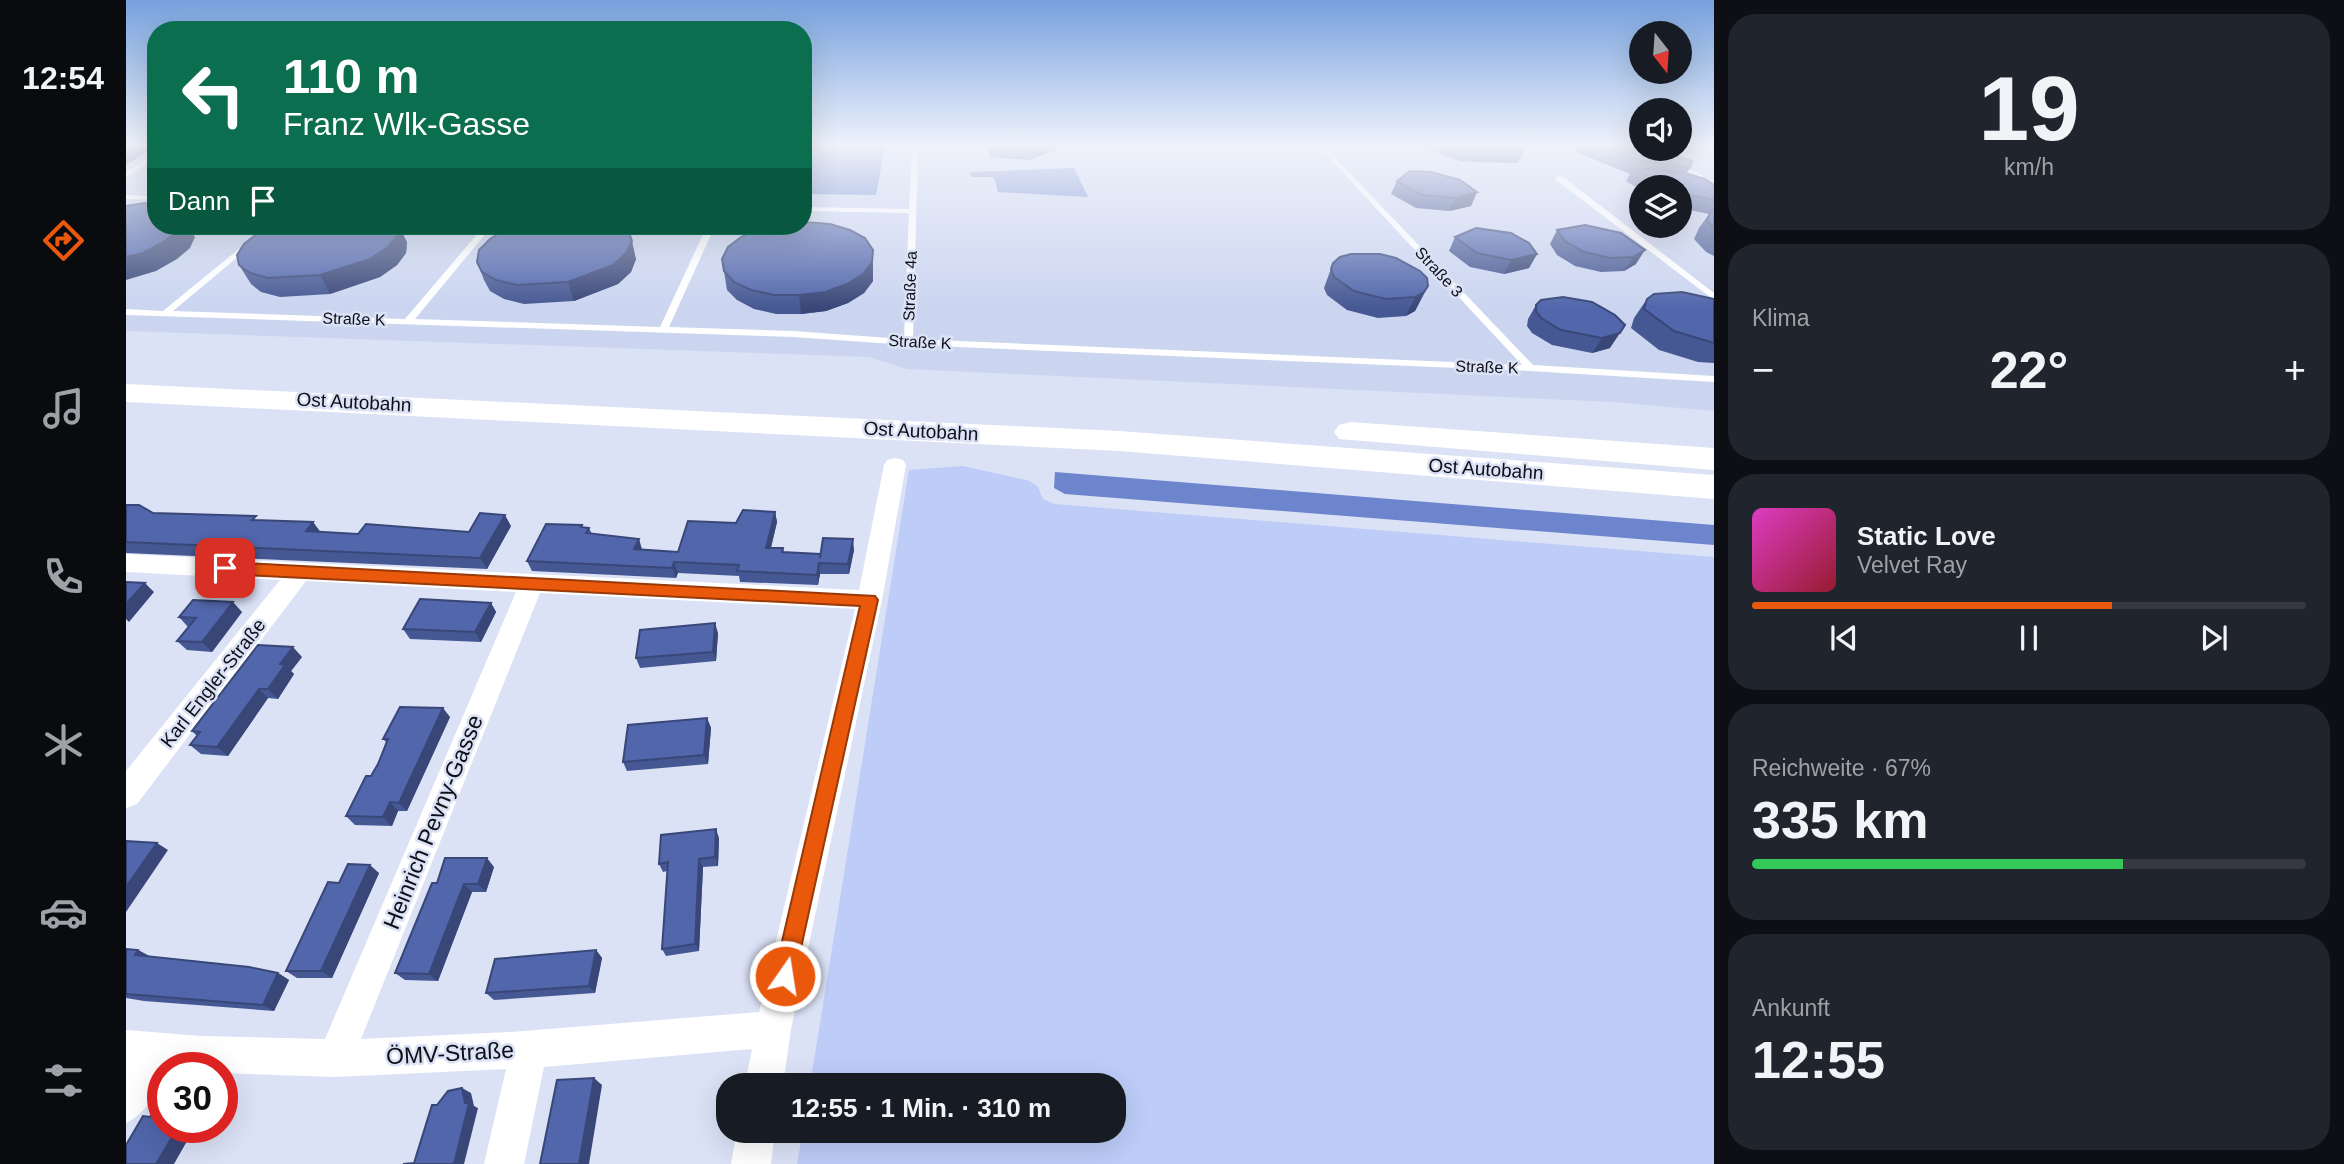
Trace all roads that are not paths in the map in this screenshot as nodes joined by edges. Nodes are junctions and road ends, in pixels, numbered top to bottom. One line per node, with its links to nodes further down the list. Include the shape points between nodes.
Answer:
1 (912, 200): 5 (lane, Straße 4a)
2 (1373, 200): 15 (lane, Straße 3)
3 (1588, 200): 9 (lane)
4 (812, 209): 5 (lane)
5 (912, 211): 14 (lane, Straße 4a)
6 (260, 235): 11 (lane)
7 (480, 235): 12 (lane)
8 (707, 235): 13 (lane)
9 (1714, 297)
10 (126, 312): 11 (lane, Straße K)
11 (165, 313): 12 (lane, Straße K)
12 (408, 321): 13 (lane, Straße K)
13 (663, 330): 14 (lane, Straße K)
14 (908, 342): 15 (lane, Straße K)
15 (1530, 368): 17 (lane, Straße K)
16 (126, 369): 19 (highway, Ost Autobahn, via 1119,415)
17 (1714, 379)
18 (126, 393): 21 (highway, Ost Autobahn, via 1119,441)
19 (1714, 459)
20 (895, 465): 25 (street)
21 (1714, 487)
22 (126, 563): 23 (street)
23 (300, 571): 24 (street); 26 (street, Karl Engler-Straße)
24 (531, 585): 25 (street); 30 (street, Heinrich Pevny-Gasse)
25 (870, 600): 27 (street)
26 (126, 794)
27 (774, 1030): 28 (street, ÖMV-Straße); 31 (street)
28 (529, 1049): 30 (street, ÖMV-Straße); 34 (street)
29 (142, 1050): 30 (street, ÖMV-Straße); 32 (street)
30 (335, 1059)
31 (766, 1073)
32 (126, 1104)
33 (754, 1143): 35 (street)
34 (504, 1164)
35 (751, 1164)

